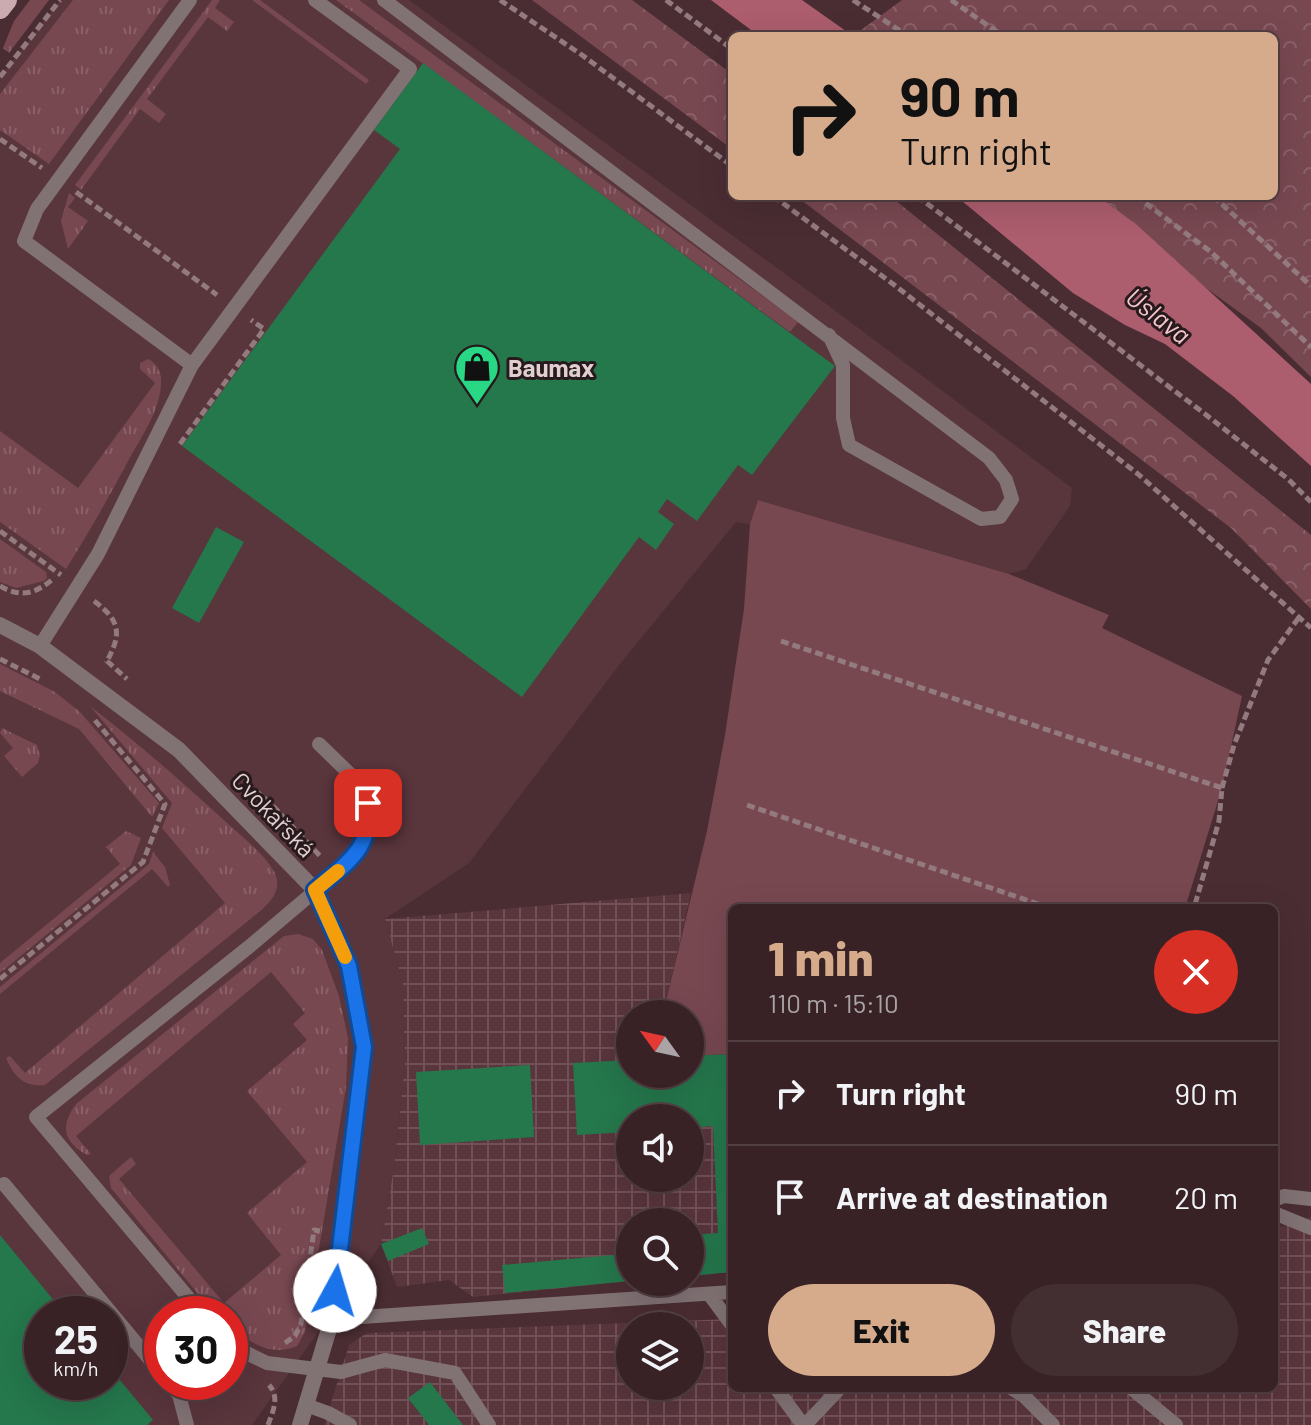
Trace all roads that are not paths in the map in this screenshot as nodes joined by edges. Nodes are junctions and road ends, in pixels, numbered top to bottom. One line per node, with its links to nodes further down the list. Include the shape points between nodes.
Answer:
1 (7, 0): 5 (main road)
2 (190, 0): 7 (lane, via 37,209 24,241)
3 (315, 0): 7 (lane, via 410,69)
4 (384, 0): 6 (lane)
5 (0, 9)
6 (829, 335): 6 (lane, via 989,458 1006,480 1012,499 1000,517 981,519 849,445 843,365)
7 (192, 365): 9 (lane, via 105,540)
8 (0, 625): 9 (street, Cvokařská)
9 (40, 646): 11 (street, Cvokařská, via 179,750)
10 (319, 744): 11 (lane, via 350,774 368,803 370,824 354,858)
11 (315, 890): 19 (lane, via 36,1117); 20 (street, Cvokařská, via 349,966 364,1047)
12 (4, 1184): 22 (lane)
13 (1278, 1198): 14 (lane)
14 (1311, 1199)
15 (1278, 1215): 16 (lane)
16 (1311, 1228)
17 (728, 1292): 18 (lane)
18 (709, 1294): 20 (lane); 21 (lane)
19 (187, 1296)
20 (332, 1319): 24 (street, Cvokařská)
21 (728, 1320)
22 (144, 1352)
23 (248, 1354): 24 (lane, via 267,1363)
24 (316, 1369): 30 (street, Cvokařská); 34 (lane, via 341,1372 385,1360 455,1373)
25 (779, 1392): 35 (lane)
26 (836, 1392): 35 (lane)
27 (1018, 1392): 36 (lane)
28 (1136, 1392): 37 (lane)
29 (180, 1400): 31 (lane)
30 (306, 1405): 32 (street, Cvokařská); 33 (lane)
31 (187, 1425)
32 (300, 1425)
33 (350, 1425)
34 (489, 1425)
35 (804, 1425)
36 (1053, 1425)
37 (1176, 1425)

